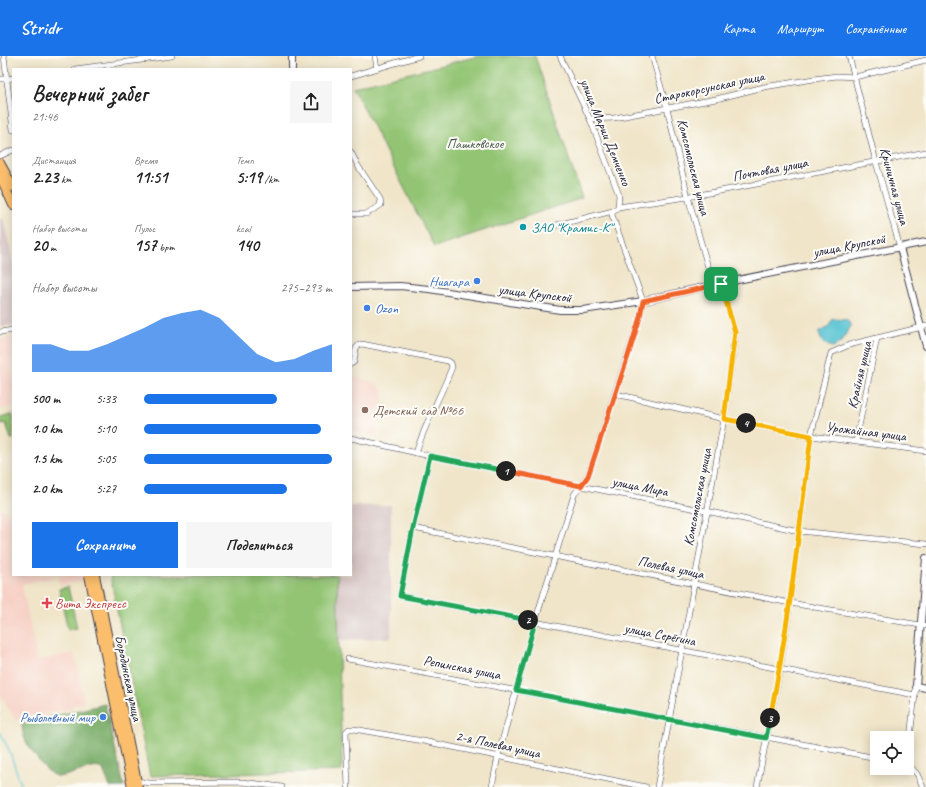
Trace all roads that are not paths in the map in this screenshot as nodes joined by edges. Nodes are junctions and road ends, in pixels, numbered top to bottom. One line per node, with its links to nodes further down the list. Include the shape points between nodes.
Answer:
1 (4, 56): 17 (street)
2 (172, 56): 10 (street)
3 (292, 56): 11 (street)
4 (375, 56): 12 (street)
5 (419, 56): 12 (street)
6 (560, 56): 19 (street, улица Марии Демченко)
7 (652, 56): 18 (street, Комсомольская улица)
8 (850, 56): 14 (street, Криничная улица)
9 (926, 60): 14 (street, Старокорсунская улица)
10 (82, 68)
11 (292, 68)
12 (377, 68): 13 (street)
13 (352, 76)
14 (855, 77): 18 (street, Старокорсунская улица, via 814,78); 25 (street, Криничная улица)
15 (0, 78): 17 (street)
16 (12, 78): 17 (street)
17 (6, 80): 20 (street)
18 (667, 108): 19 (street, Старокорсунская улица, via 614,118); 29 (street, Комсомольская улица)
19 (590, 119): 31 (street, улица Марии Демченко, via 619,195)
20 (12, 123)
21 (12, 150): 24 (street)
22 (926, 152): 25 (street, Почтовая улица)
23 (352, 154): 32 (street, via 380,199 381,205 366,214)
24 (0, 156)
25 (876, 162): 29 (street, Почтовая улица); 35 (street, Криничная улица)
26 (0, 163): 28 (main road)
27 (0, 176): 30 (main road)
28 (12, 185)
29 (688, 197): 31 (street, Почтовая улица); 37 (street, Комсомольская улица)
30 (12, 203)
31 (615, 209): 33 (street, Почтовая улица); 39 (street, улица Марии Демченко, via 612,215)
32 (352, 214)
33 (553, 226)
34 (926, 242): 35 (street, улица Крупской)
35 (900, 248): 36 (street, улица Крупской); 40 (street, Криничная улица)
36 (721, 284): 37 (street, улица Крупской); 47 (street, Комсомольская улица, via 735,332)
37 (713, 285): 39 (street, улица Крупской)
38 (352, 287): 39 (street, улица Крупской, via 400,286 442,290 560,310 583,310)
39 (643, 301): 46 (street)
40 (923, 326): 43 (street, Крайняя улица); 44 (street, Криничная улица)
41 (12, 330): 42 (street)
42 (0, 332)
43 (877, 338): 48 (street, via 849,345 831,354); 50 (street, Крайняя улица)
44 (926, 346)
45 (352, 363): 52 (street, via 356,348 362,344 451,363 452,367 443,391)
46 (616, 394): 47 (street, Урожайная улица); 54 (street, via 588,476)
47 (724, 419): 48 (street, Урожайная улица); 55 (street, Комсомольская улица)
48 (811, 436): 50 (street, Урожайная улица); 57 (street)
49 (352, 438): 52 (street, улица Мира)
50 (856, 441): 51 (street, Урожайная улица)
51 (926, 451)
52 (416, 453): 53 (street, улица Мира)
53 (430, 456): 54 (street, улица Мира); 56 (street)
54 (581, 486): 55 (street, улица Мира); 59 (street, via 574,495)
55 (706, 511): 57 (street, улица Мира); 63 (street, Комсомольская улица)
56 (413, 528): 59 (street, Полевая улица); 65 (street, улица Серёгина, via 400,596)
57 (799, 531): 58 (street, улица Мира); 64 (street)
58 (926, 544)
59 (556, 556): 63 (street, Полевая улица); 65 (street)
60 (926, 558): 66 (street)
61 (89, 576): 80 (main road, Бородинская улица)
62 (95, 576): 80 (main road, Бородинская улица)
63 (693, 584): 64 (street, Полевая улица); 67 (street, Комсомольская улица)
64 (790, 603): 66 (street, Полевая улица); 69 (street)
65 (535, 622): 67 (street, улица Серёгина); 72 (street)
66 (923, 626): 70 (street)
67 (682, 650): 69 (street, улица Серёгина); 74 (street, Комсомольская улица)
68 (348, 659): 72 (street, Репинская улица)
69 (780, 669): 73 (street, улица Серёгина); 76 (street)
70 (916, 686): 71 (street); 73 (street)
71 (926, 688)
72 (516, 690): 74 (street, Репинская улица); 77 (street)
73 (915, 695): 75 (street)
74 (670, 719): 76 (street, Репинская улица); 87 (street, Комсомольская улица)
75 (911, 731)
76 (766, 738): 78 (street, Репинская улица); 88 (street)
77 (498, 756): 84 (street, 2-я Полевая улица, via 349,729 346,732); 85 (street); 86 (street, 2-я Полевая улица)
78 (870, 757)
79 (914, 771): 89 (street)
80 (136, 785): 81 (street)
81 (212, 785): 82 (street, via 242,782)
82 (273, 786): 83 (street)
83 (282, 787)
84 (348, 787)
85 (492, 787)
86 (646, 787)
87 (657, 787)
88 (757, 787)
89 (923, 787)

